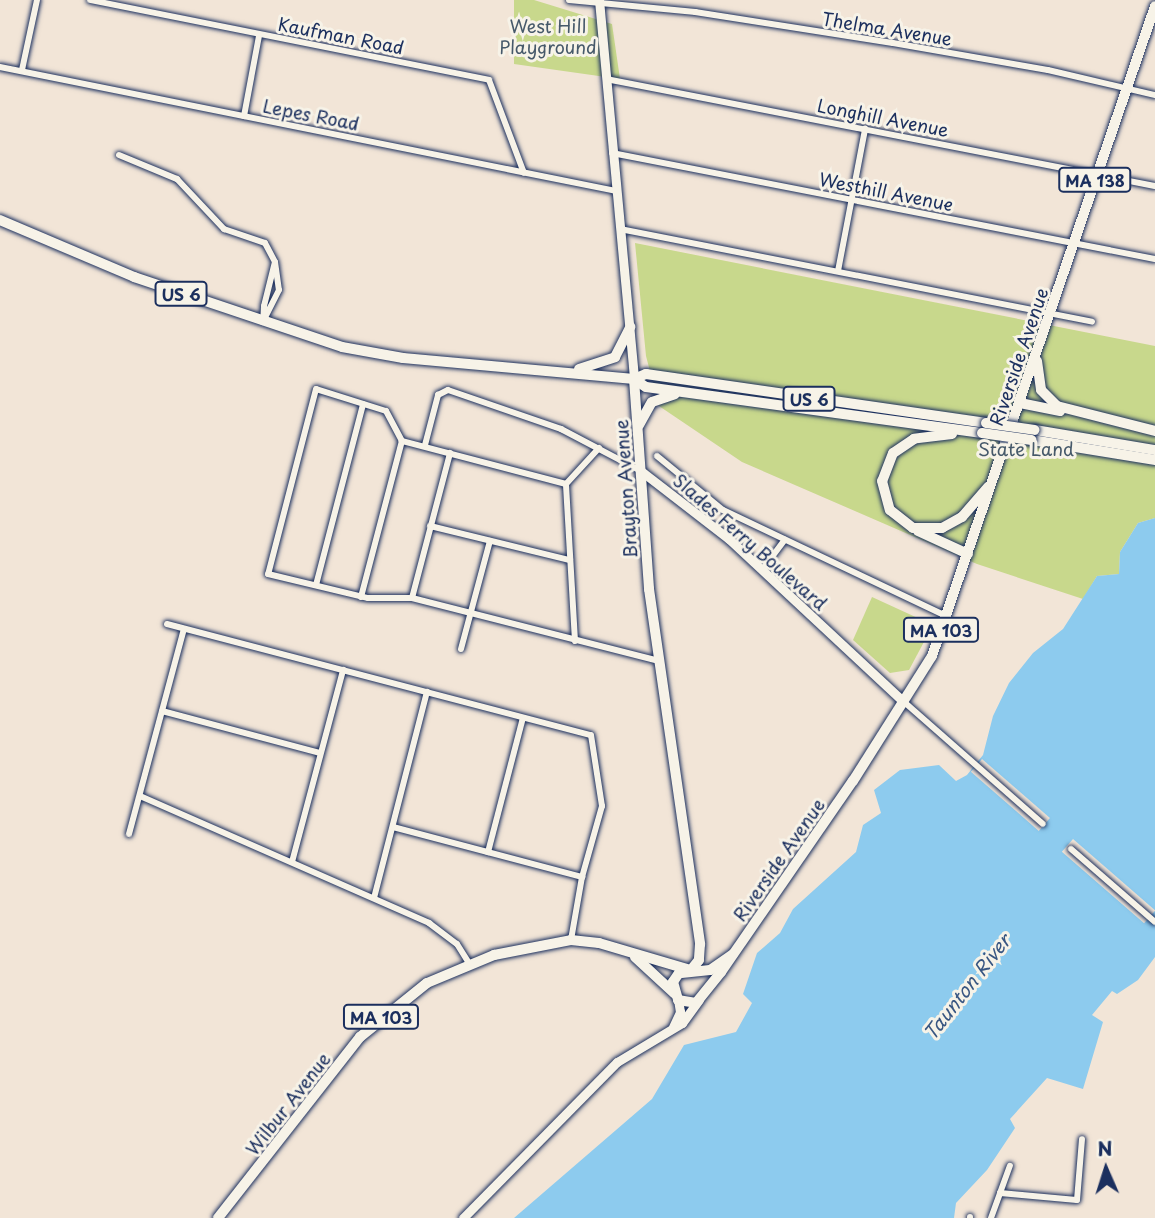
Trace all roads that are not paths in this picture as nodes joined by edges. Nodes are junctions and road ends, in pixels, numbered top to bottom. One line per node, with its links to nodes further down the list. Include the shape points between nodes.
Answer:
1 (37, 0): 8 (street)
2 (90, 0): 6 (street, Kaufman Road)
3 (569, 0): 4 (street, Thelma Avenue)
4 (600, 2): 9 (main road, Brayton Avenue); 10 (street, Thelma Avenue, via 695,12)
5 (1155, 6): 10 (main road, Riverside Avenue / MA 138)
6 (259, 36): 12 (street); 16 (street, Kaufman Road, via 489,80)
7 (0, 67): 8 (street, Lepes Road)
8 (22, 71): 12 (street, Lepes Road)
9 (606, 79): 13 (street, Longhill Avenue); 14 (main road, Brayton Avenue)
10 (1127, 87): 11 (street, Thelma Avenue); 17 (main road, Riverside Avenue / MA 138)
11 (1155, 95)
12 (244, 116): 16 (street, Lepes Road)
13 (865, 129): 17 (street, Longhill Avenue); 20 (street)
14 (612, 153): 19 (main road, Brayton Avenue); 20 (street, Westhill Avenue)
15 (119, 155): 28 (street, via 177,179 223,229 265,243 275,262)
16 (524, 173): 19 (street, Lepes Road)
17 (1097, 174): 18 (street, Longhill Avenue); 23 (main road, Riverside Avenue / MA 138)
18 (1155, 186)
19 (616, 191): 22 (main road, Brayton Avenue)
20 (853, 200): 23 (street, Westhill Avenue); 25 (street)
21 (0, 220): 28 (main road, US 6, via 100,264)
22 (620, 229): 25 (street); 29 (main road, Brayton Avenue)
23 (1075, 243): 24 (street, Westhill Avenue); 26 (main road, Riverside Avenue / MA 138)
24 (1155, 259)
25 (838, 271): 26 (street)
26 (1051, 313): 27 (street); 30 (main road, Riverside Avenue / MA 138)
27 (1093, 321)
28 (263, 322): 31 (main road, US 6, via 366,353)
29 (631, 327): 31 (main road, via 624,346 611,359); 32 (main road, Brayton Avenue)
30 (1037, 355): 34 (main road, Riverside Avenue / MA 138); 36 (main road, MA 138, via 1038,379 1045,395 1058,406)
31 (565, 371): 32 (main road, US 6)
32 (634, 379): 33 (main road, US 6, via 646,387); 37 (main road, US 6, via 649,374); 38 (main road, Brayton Avenue)
33 (690, 393): 37 (main road, US 6); 38 (main road, via 655,400)
34 (1020, 403): 36 (main road); 49 (main road, Riverside Avenue / MA 138)
35 (363, 404): 40 (street, via 386,411); 58 (street); 58 (street, via 317,389 268,573)
36 (1085, 414): 39 (main road, MA 138)
37 (984, 428): 43 (main road, US 6, bridge); 52 (main road, via 925,436 893,453 883,475 883,493 890,510)
38 (638, 429): 48 (main road, Brayton Avenue)
39 (1155, 431)
40 (402, 441): 41 (street); 59 (street)
41 (425, 445): 42 (street, Slades Ferry Boulevard, via 442,391 450,390 546,423); 45 (street)
42 (599, 448): 48 (street, Slades Ferry Boulevard); 50 (street)
43 (1132, 450): 44 (main road, US 6); 47 (main road, US 6)
44 (1155, 450)
45 (450, 453): 50 (street); 51 (street)
46 (657, 456): 53 (street, via 723,510)
47 (1155, 460)
48 (641, 471): 57 (main road, Slades Ferry Boulevard, via 703,517); 67 (main road, Brayton Avenue)
49 (993, 481): 52 (main road, MA 138, via 953,524 930,530); 55 (main road, Riverside Avenue / MA 103)
50 (566, 484): 56 (street)
51 (430, 526): 54 (street); 60 (street)
52 (909, 526): 55 (main road)
53 (785, 540): 57 (street); 62 (street)
54 (490, 541): 56 (street); 61 (street)
55 (968, 554): 62 (main road, Riverside Avenue / MA 103)
56 (570, 560): 65 (street)
57 (762, 570): 70 (main road, Slades Ferry Boulevard)
58 (316, 585): 59 (street)
59 (361, 597): 60 (street)
60 (412, 598): 61 (street)
61 (471, 613): 65 (street); 66 (street)
62 (946, 617): 70 (main road, Riverside Avenue / MA 103, via 932,656)
63 (167, 624): 64 (street)
64 (184, 628): 68 (street); 71 (street)
65 (575, 641): 67 (street)
66 (461, 649)
67 (659, 661): 88 (main road, Brayton Avenue, via 701,948)
68 (343, 670): 69 (street); 73 (street)
69 (427, 692): 72 (street); 76 (street)
70 (903, 701): 75 (street); 86 (main road, Riverside Avenue / MA 103)
71 (162, 711): 73 (street); 74 (street)
72 (523, 718): 79 (street); 81 (street, via 591,735 602,806)
73 (320, 753): 80 (street)
74 (140, 796): 77 (street); 80 (street)
75 (1043, 824)
76 (393, 827): 79 (street); 82 (street)
77 (129, 834)
78 (1071, 849): 83 (street)
79 (488, 852): 81 (street)
80 (292, 862): 82 (street)
81 (582, 877): 84 (street)
82 (373, 898): 87 (street, via 439,928)
83 (1155, 922)
84 (570, 940): 85 (main road, Wilbur Avenue / MA 103); 87 (main road, Wilbur Avenue / MA 103, via 518,948)
85 (619, 948): 88 (main road, Wilbur Avenue / MA 103); 89 (main road, Wilbur Avenue / MA 103, via 649,966)
86 (733, 954): 88 (main road, Riverside Avenue / MA 103, via 710,970); 90 (main road, Riverside Avenue / MA 103)
87 (470, 965): 95 (main road, Wilbur Avenue / MA 103, via 427,983 366,1031)
88 (691, 970): 89 (main road, via 675,977); 90 (main road, via 701,977)
89 (677, 997): 90 (main road, via 690,1005); 91 (main road, via 680,1012)
90 (700, 999): 91 (main road, Riverside Avenue, via 689,1017)
91 (672, 1028): 96 (main road, Riverside Avenue, via 617,1062)
92 (1082, 1139): 94 (street, via 1077,1200)
93 (1010, 1166): 94 (street)
94 (1000, 1193): 97 (street)
95 (219, 1218)
96 (463, 1218)
97 (990, 1218)

